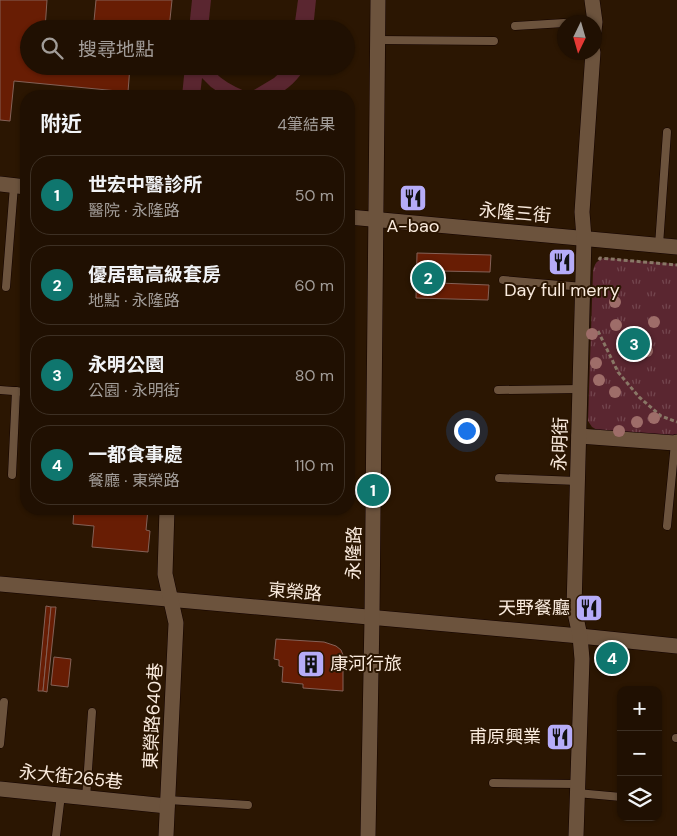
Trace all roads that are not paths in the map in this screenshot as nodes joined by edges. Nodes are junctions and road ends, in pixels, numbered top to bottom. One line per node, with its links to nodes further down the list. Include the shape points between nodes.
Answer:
1 (378, 0): 6 (street, 永隆路)
2 (592, 0): 3 (street)
3 (594, 15)
4 (557, 23): 5 (lane)
5 (515, 26)
6 (378, 40): 7 (lane); 12 (street, 永隆路)
7 (494, 41)
8 (592, 60): 13 (street, 永明街, via 582,212)
9 (668, 132): 14 (lane)
10 (14, 186): 17 (lane)
11 (355, 217): 12 (street, 永隆三街)
12 (376, 219): 13 (street, 永隆三街); 33 (street, 永隆路)
13 (584, 238): 14 (street, 永隆三街); 18 (street, 永明街)
14 (659, 245): 15 (street, 永隆三街)
15 (677, 247)
16 (503, 280): 18 (lane)
17 (6, 287)
18 (583, 287): 19 (street, 永明街)
19 (580, 389): 21 (lane); 24 (street, 永明街)
20 (0, 390): 22 (lane)
21 (498, 390)
22 (16, 391): 23 (lane); 26 (lane)
23 (20, 391)
24 (579, 436): 25 (street); 28 (street, 永明街)
25 (676, 442): 30 (lane)
26 (12, 475)
27 (499, 478): 28 (lane)
28 (577, 482): 34 (street, 永明街, via 574,608)
29 (167, 515): 32 (street, 東榮路640巷, via 165,574)
30 (667, 526)
31 (0, 584): 32 (street, 東榮路)
32 (170, 599): 33 (street, 東榮路); 45 (street, 東榮路640巷, via 176,623)
33 (372, 618): 34 (street, 東榮路); 49 (street, 永隆路)
34 (580, 636): 35 (street, 東榮路); 41 (street, 永明街)
35 (677, 646)
36 (4, 702): 38 (lane)
37 (92, 712): 44 (lane)
38 (0, 744)
39 (493, 783): 41 (lane)
40 (0, 789): 42 (street, 永大街265巷)
41 (577, 789): 43 (lane); 50 (street, 永明街)
42 (60, 795): 44 (street, 永大街265巷); 47 (lane)
43 (617, 796)
44 (86, 798): 45 (street, 永大街265巷)
45 (168, 803): 46 (lane); 48 (street, 東榮路640巷)
46 (248, 805)
47 (56, 836)
48 (166, 836)
49 (368, 836)
50 (576, 836)

